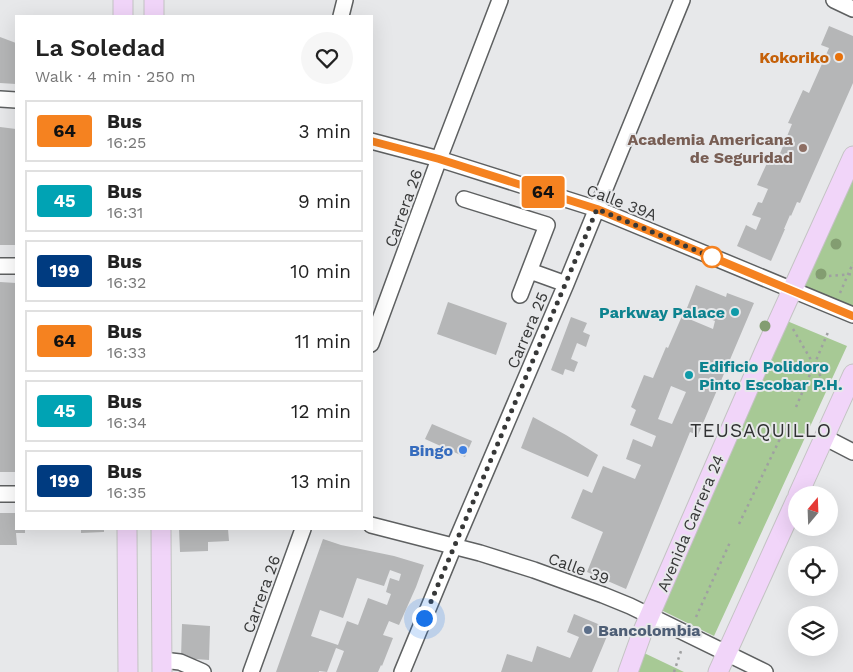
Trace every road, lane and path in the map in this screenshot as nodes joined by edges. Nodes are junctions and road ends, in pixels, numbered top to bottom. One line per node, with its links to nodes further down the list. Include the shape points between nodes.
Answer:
1 (123, 0): 8 (main road)
2 (154, 0): 9 (main road)
3 (345, 0): 10 (street)
4 (500, 0): 15 (street, Carrera 26)
5 (682, 0): 17 (street, Carrera 25)
6 (834, 0): 7 (street)
7 (853, 9)
8 (123, 15)
9 (154, 15)
10 (341, 15)
11 (0, 99): 12 (street)
12 (15, 100)
13 (373, 142): 15 (street, Calle 39A)
14 (853, 156): 25 (main road, Avenida Carrera 24)
15 (439, 159): 17 (street, Calle 39A); 31 (street, Carrera 26)
16 (464, 199): 21 (street, via 547,225)
17 (597, 209): 24 (street, Carrera 25); 25 (street, Calle 39A)
18 (853, 262): 23 (path)
19 (0, 266): 20 (street)
20 (15, 266)
21 (530, 270): 24 (street); 26 (street)
22 (853, 274): 23 (path)
23 (848, 275): 25 (path); 27 (path)
24 (566, 284): 49 (street, Carrera 25)
25 (794, 284): 28 (main road, Avenida Carrera 24); 29 (street, Calle 39A)
26 (520, 295)
27 (838, 296)
28 (783, 310): 32 (path); 50 (main road, Avenida Carrera 24)
29 (853, 316)
30 (829, 330): 32 (path)
31 (373, 339)
32 (814, 364): 34 (path); 35 (path)
33 (853, 374): 34 (main road)
34 (838, 406): 37 (main road)
35 (796, 407)
36 (789, 420): 43 (path)
37 (824, 437): 38 (street); 39 (main road)
38 (853, 452)
39 (802, 486)
40 (0, 494): 41 (street)
41 (15, 494)
42 (788, 517): 53 (main road)
43 (739, 524)
44 (373, 526): 49 (street, Calle 39)
45 (127, 530): 55 (main road)
46 (161, 530): 54 (main road)
47 (303, 530): 57 (street, Carrera 26)
48 (731, 540): 51 (path)
49 (454, 546): 50 (street, Calle 39, via 603,594); 58 (street, Carrera 25)
50 (650, 616): 53 (street, Calle 39); 59 (main road, Avenida Carrera 24)
51 (696, 618)
52 (681, 651): 60 (path)
53 (726, 653): 61 (main road); 62 (street, Calle 39)
54 (162, 666): 56 (street, via 180,662)
55 (128, 672)
56 (203, 672)
57 (252, 672)
58 (402, 672)
59 (628, 672)
60 (674, 672)
61 (718, 672)
62 (765, 672)

